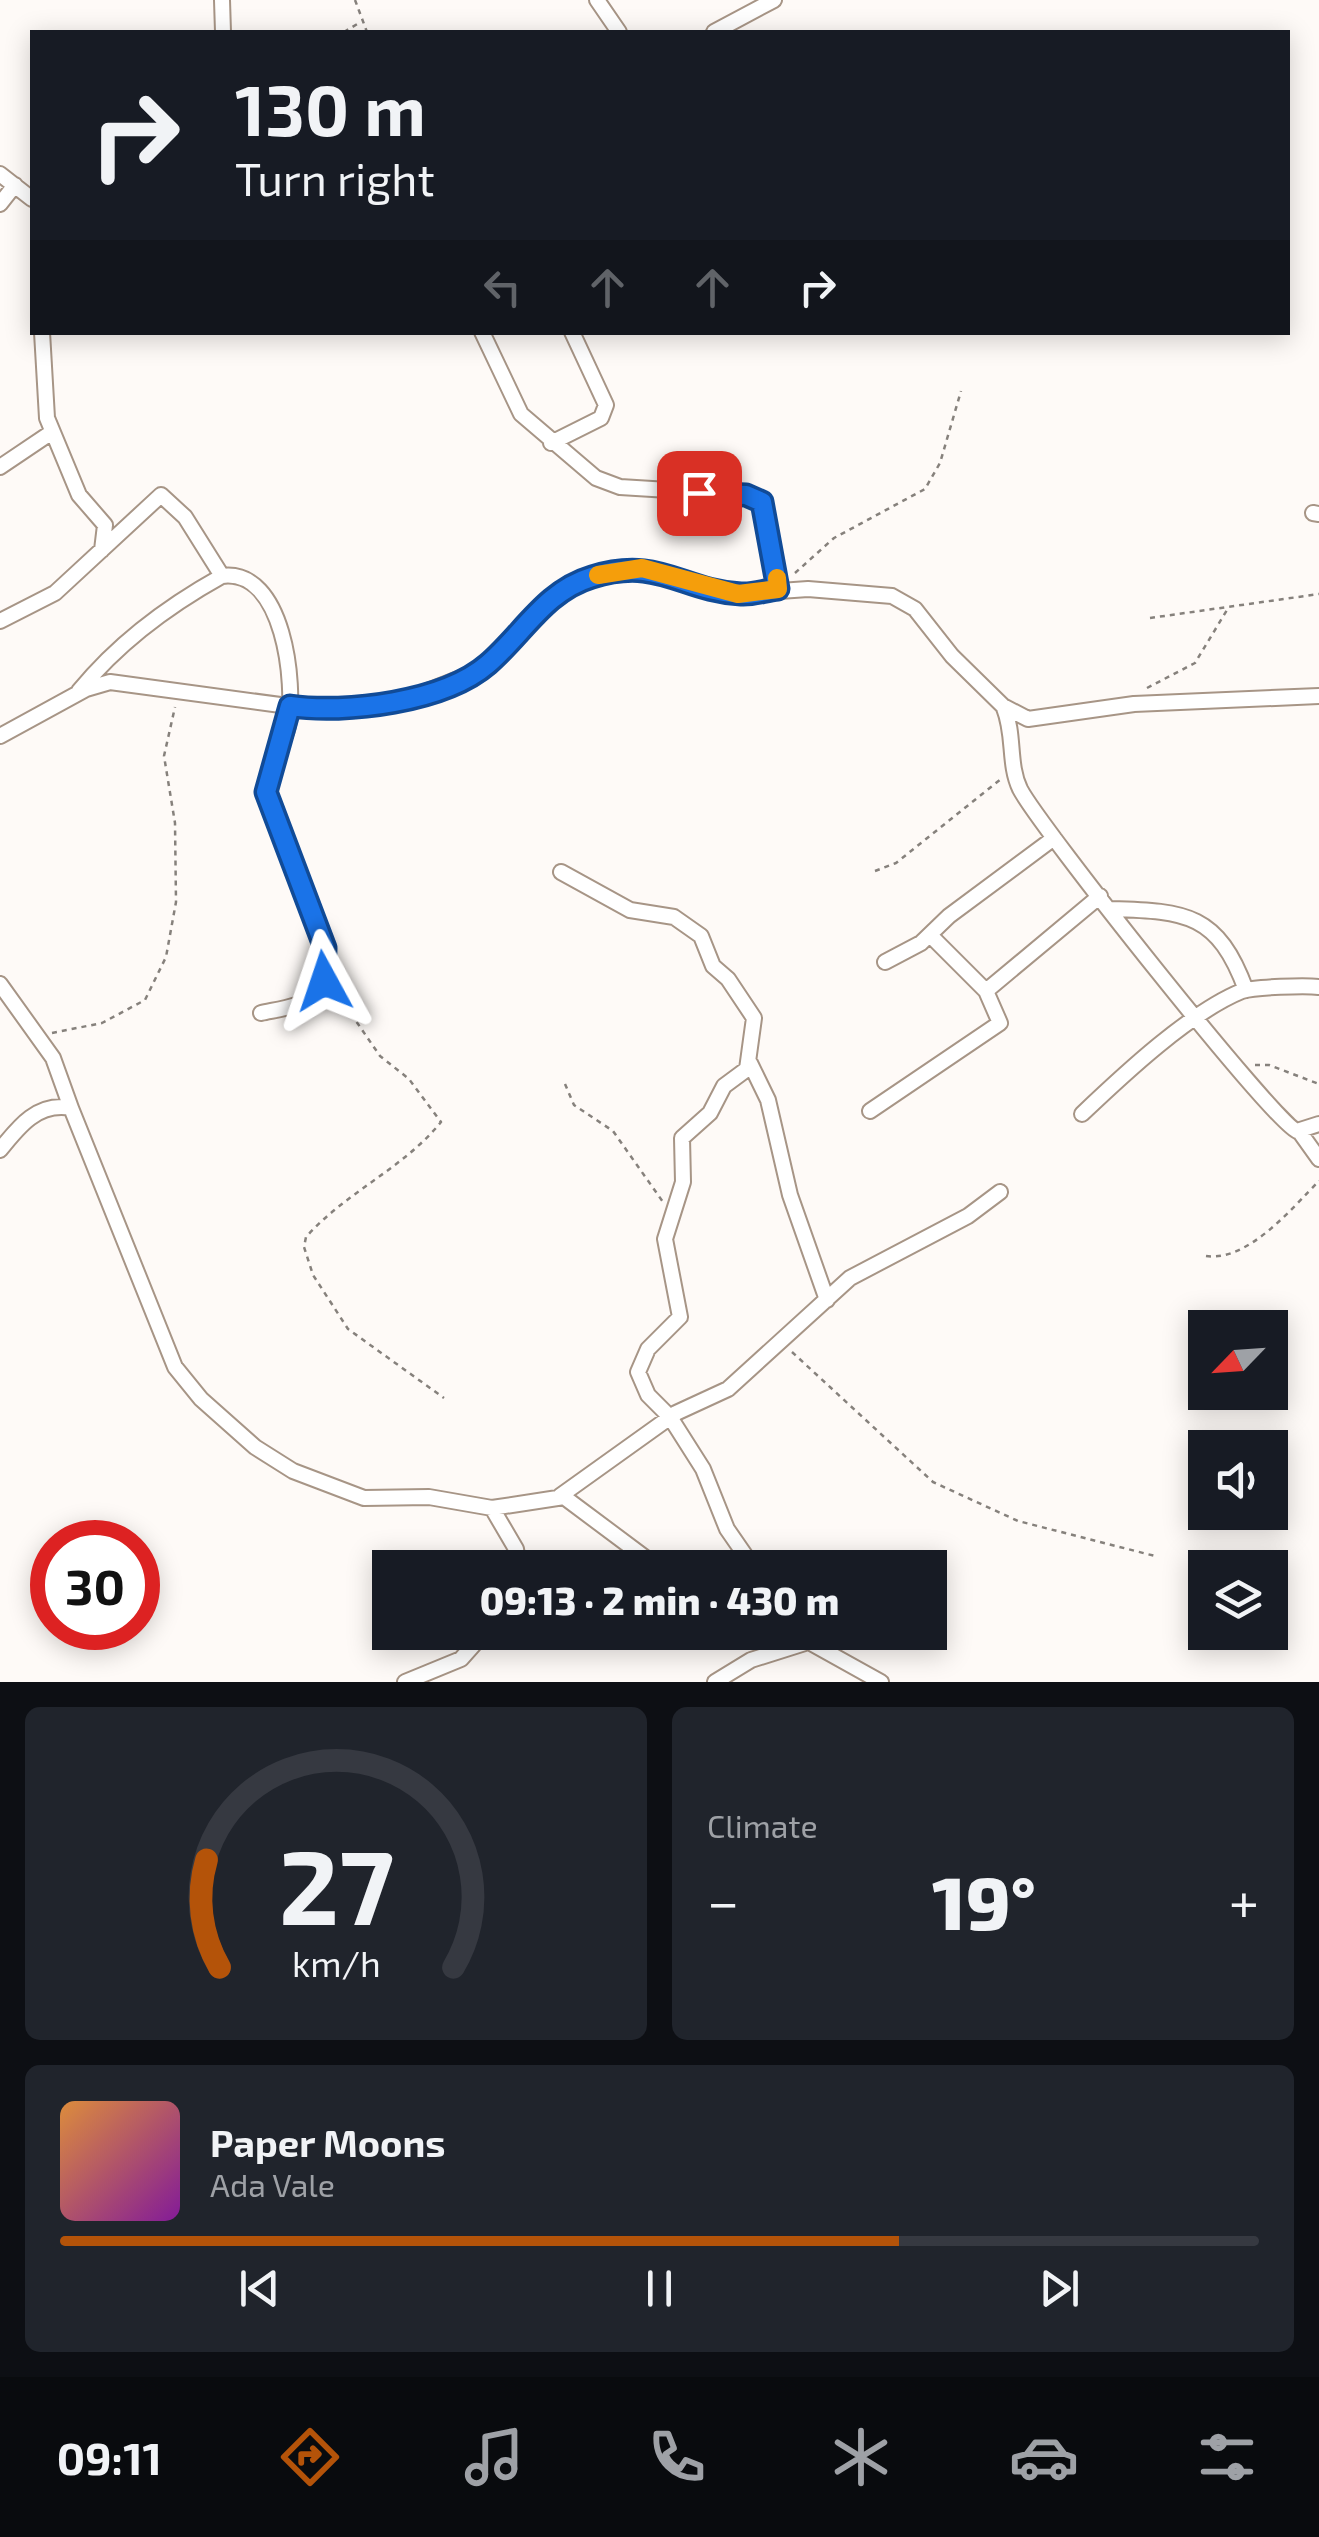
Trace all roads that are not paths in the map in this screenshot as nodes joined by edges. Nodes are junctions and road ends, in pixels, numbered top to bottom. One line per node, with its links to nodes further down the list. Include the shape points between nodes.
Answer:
1 (222, 0): 4 (street)
2 (596, 0): 5 (street)
3 (774, 0): 6 (street)
4 (222, 30)
5 (618, 30)
6 (718, 30)
7 (0, 174): 8 (street)
8 (15, 185): 9 (street); 10 (street)
9 (30, 196)
10 (0, 204)
11 (42, 335): 14 (street)
12 (483, 335): 15 (street, via 521,414)
13 (574, 335): 15 (street, via 596,374 605,410 589,426)
14 (52, 432): 16 (street); 17 (street, via 79,495 104,525)
15 (551, 443): 19 (street, via 611,485 757,498)
16 (0, 467)
17 (102, 551): 18 (street, via 162,495 185,517); 20 (street, via 55,593)
18 (222, 576): 21 (street, via 126,642); 23 (street, via 247,582 270,602 289,670)
19 (779, 589): 23 (street, via 738,594 642,568 596,575 554,596 492,661 465,677 369,707); 24 (street, via 882,595 907,603)
20 (0, 622)
21 (78, 693): 23 (street, via 110,682); 25 (street)
22 (1319, 696): 24 (street, via 1134,704 1039,720)
23 (290, 706): 36 (street, via 266,792 315,916 326,975 312,997)
24 (1003, 706): 26 (street, via 1023,795)
25 (0, 736)
26 (1054, 838): 28 (street); 30 (street)
27 (560, 872): 38 (street, via 630,910 674,917 701,936 713,966 752,1014)
28 (1100, 896): 29 (street); 35 (street)
29 (1111, 909): 34 (street, via 1165,910 1200,922 1229,949); 37 (street)
30 (930, 935): 31 (street); 35 (street)
31 (885, 962)
32 (0, 984): 39 (street, via 40,1036)
33 (1319, 987): 34 (street)
34 (1246, 990): 37 (street)
35 (986, 991): 40 (street, via 1000,1020 996,1029)
36 (261, 1012)
37 (1196, 1021): 41 (street, via 1127,1070); 43 (street, via 1286,1127)
38 (750, 1063): 47 (street, via 768,1100 790,1195); 48 (street, via 682,1138 684,1182 664,1239 680,1318 648,1350 638,1372 648,1395)
39 (71, 1108): 44 (street, via 56,1105 22,1122); 50 (street, via 170,1354 223,1420 272,1459 346,1493 450,1498)
40 (870, 1111)
41 (1082, 1114)
42 (1319, 1124): 43 (street)
43 (1299, 1131): 45 (street)
44 (0, 1150)
45 (1319, 1159)
46 (1000, 1192): 47 (street, via 946,1229 862,1270)
47 (827, 1300): 48 (street, via 726,1390)
48 (670, 1417): 49 (street); 53 (street, via 704,1469)
49 (560, 1496): 50 (street); 52 (street)
50 (492, 1508): 51 (street)
51 (516, 1550)
52 (637, 1550)
53 (741, 1550)
54 (469, 1650): 58 (street)
55 (786, 1650): 57 (street, via 752,1660)
56 (818, 1650): 60 (street)
57 (731, 1677): 59 (street)
58 (405, 1682)
59 (715, 1682)
60 (880, 1682)

